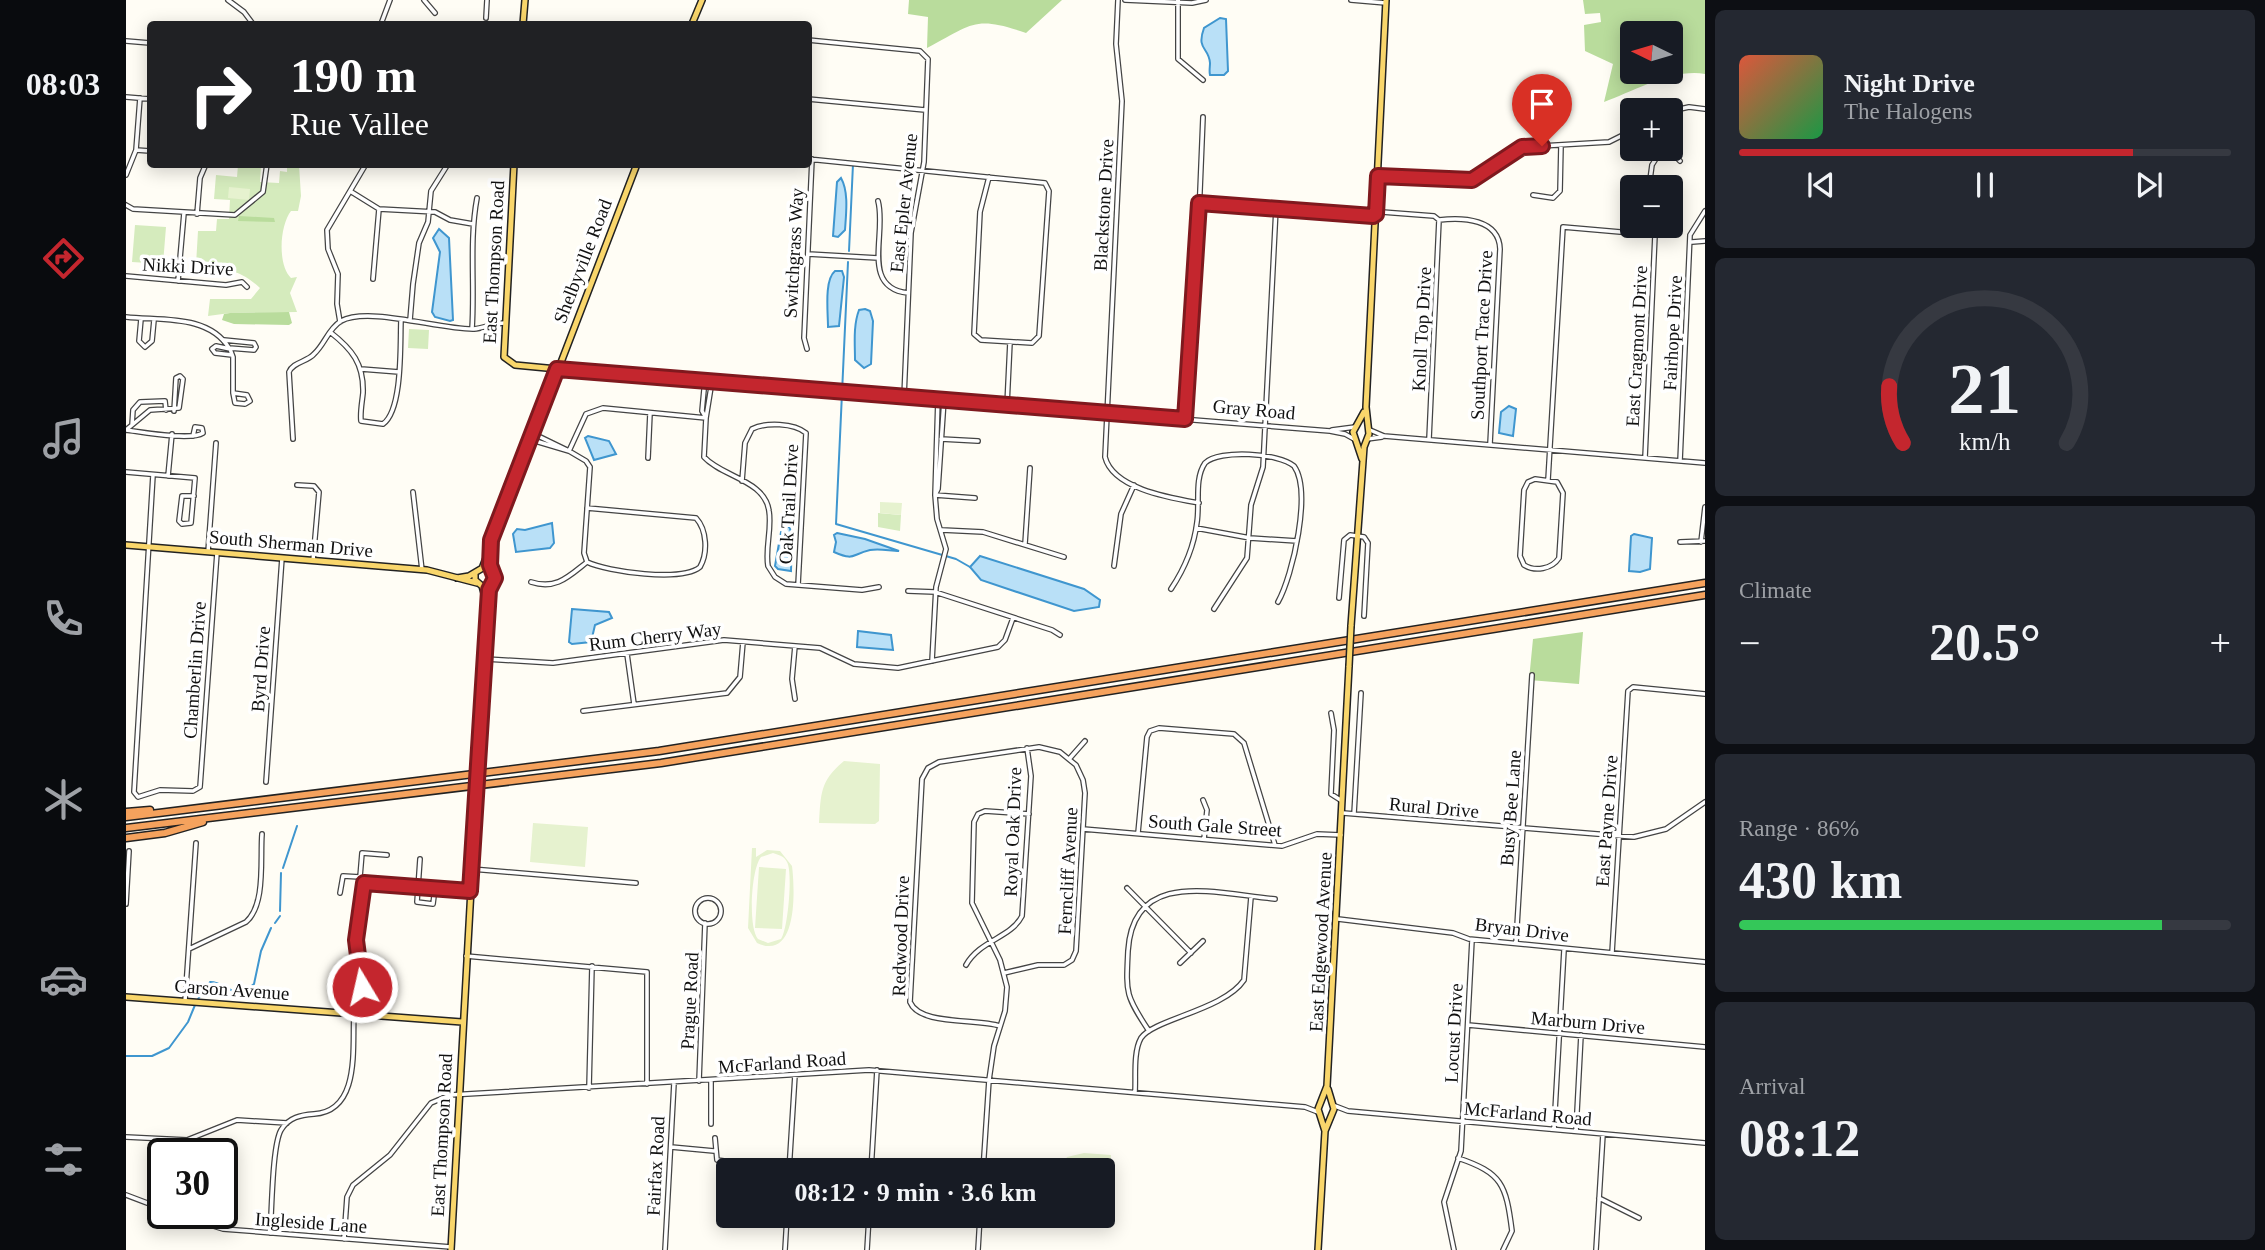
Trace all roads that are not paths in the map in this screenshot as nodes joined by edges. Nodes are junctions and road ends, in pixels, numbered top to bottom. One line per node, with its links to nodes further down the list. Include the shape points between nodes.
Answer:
1 (228, 0): 15 (street)
2 (390, 0): 16 (street)
3 (424, 0): 13 (street)
4 (487, 0): 14 (street)
5 (525, 0): 17 (main road)
6 (702, 0): 18 (main road)
7 (1118, 0): 100 (street, Blackstone Drive, via 1116,44 1122,101)
8 (1125, 0): 11 (street)
9 (1206, 0): 11 (street)
10 (1351, 0): 12 (street)
11 (1177, 1): 22 (street, via 1178,59)
12 (1386, 1): 45 (main road)
13 (435, 13)
14 (486, 18)
15 (251, 21)
16 (382, 21)
17 (523, 21)
18 (693, 21)
19 (812, 40): 29 (street, East Epler Avenue, via 925,54)
20 (126, 41): 21 (street)
21 (147, 43)
22 (1203, 80)
23 (126, 97): 24 (street)
24 (140, 98): 25 (street); 33 (street)
25 (147, 99)
26 (812, 99): 29 (street)
27 (1683, 108): 28 (street)
28 (1705, 108)
29 (925, 110): 43 (street, East Epler Avenue)
30 (1203, 117): 51 (street)
31 (1620, 136): 32 (street, via 1609,142)
32 (1561, 145): 45 (street, via 1522,147 1472,180); 48 (street, via 1560,191 1553,198)
33 (136, 150): 34 (street); 44 (street)
34 (147, 151)
35 (812, 159): 43 (street)
36 (204, 168): 58 (street)
37 (266, 168): 58 (street, via 261,194 245,210 229,216)
38 (364, 168): 47 (street)
39 (446, 168): 56 (street, via 432,187)
40 (514, 168): 77 (main road, East Thompson Road)
41 (635, 168): 87 (main road, Shelbyville Road)
42 (810, 168): 64 (street, Switchgrass Way)
43 (922, 169): 46 (street); 70 (street, East Epler Avenue, via 912,219)
44 (126, 175)
45 (1378, 176): 59 (main road)
46 (989, 177): 81 (street, via 979,222 974,331 976,337); 81 (street, via 1045,183 1049,191 1036,341)
47 (350, 191): 54 (street); 76 (street, via 332,217 327,239 338,274)
48 (1533, 195)
49 (477, 198): 61 (street)
50 (878, 201): 65 (street)
51 (1199, 203): 53 (street); 102 (street)
52 (126, 205): 57 (street)
53 (1276, 208): 59 (street); 104 (street)
54 (379, 209): 56 (street); 67 (street)
55 (1705, 211): 63 (street, Fairhope Drive, via 1692,230)
56 (429, 212): 61 (street); 75 (street, via 419,243)
57 (184, 213): 58 (street); 68 (street)
58 (197, 214)
59 (1376, 214): 60 (street, via 1434,216); 96 (main road)
60 (1439, 220): 118 (street, Knoll Top Drive); 121 (street, Southport Trace Drive, via 1477,222 1492,228 1498,237)
61 (473, 224): 78 (street)
62 (1705, 241): 63 (street)
63 (1692, 242): 127 (street, Fairhope Drive)
64 (808, 254): 65 (street); 83 (street, Switchgrass Way, via 803,338)
65 (878, 258): 70 (street, via 883,282)
66 (126, 276): 68 (street, Nikki Drive)
67 (373, 279)
68 (178, 281): 69 (street, Nikki Drive, via 242,282)
69 (247, 287)
70 (908, 293): 92 (street, East Epler Avenue)
71 (126, 317): 72 (street)
72 (141, 318): 73 (street); 73 (street, via 139,341 145,347 152,341)
73 (154, 320): 80 (street, via 200,324)
74 (401, 320): 75 (street); 76 (street, via 354,317); 88 (street)
75 (410, 320): 78 (street)
76 (340, 322): 79 (street)
77 (505, 323): 78 (street); 85 (main road, East Thompson Road)
78 (472, 328)
79 (330, 332): 86 (street, via 350,349); 114 (street, via 314,355 289,372)
80 (224, 341): 82 (street); 82 (street, via 256,346 254,350)
81 (1010, 342): 95 (street)
82 (229, 348): 84 (street); 84 (street, via 216,346 212,351)
83 (807, 349)
84 (232, 355): 91 (street)
85 (506, 361): 87 (main road, Gray Road)
86 (361, 369): 88 (street); 88 (street, via 360,420 386,424)
87 (557, 369): 89 (street, Gray Road); 111 (main road)
88 (399, 372)
89 (705, 379): 90 (street, Gray Road); 101 (street, via 702,411)
90 (712, 380): 92 (street, Gray Road); 101 (street)
91 (233, 393): 91 (street, via 236,403 250,401 247,394)
92 (904, 397): 93 (street, Gray Road)
93 (938, 399): 94 (street, Gray Road); 113 (street)
94 (944, 400): 95 (street, Gray Road); 115 (street)
95 (1007, 405): 100 (street, Gray Road)
96 (1366, 407): 105 (main road); 106 (main road)
97 (166, 410): 98 (street); 103 (street, via 150,410); 103 (street, via 166,402 142,401 134,410)
98 (174, 411): 98 (street, via 176,378 180,376 181,403)
99 (650, 412): 101 (street); 123 (street, via 590,410); 124 (street)
100 (1107, 413): 102 (street, Gray Road); 137 (street, Blackstone Drive, via 1106,462 1115,474)
101 (706, 418): 135 (street, via 704,457)
102 (1183, 419): 104 (street, Gray Road)
103 (132, 425): 107 (street)
104 (1266, 426): 108 (street, Gray Road); 125 (street)
105 (1356, 427): 106 (main road); 108 (street, Gray Road); 116 (main road)
106 (1368, 429): 112 (street); 117 (main road)
107 (126, 430): 109 (street)
108 (1330, 431): 116 (street, Gray Road)
109 (172, 434): 110 (street); 133 (street)
110 (192, 436)
111 (531, 436): 123 (street); 161 (main road, via 491,540)
112 (1384, 436): 117 (street); 118 (street)
113 (936, 438): 115 (street); 139 (street)
114 (293, 439)
115 (942, 439): 119 (street); 139 (street)
116 (1354, 439): 117 (main road); 129 (main road, East Edgewood Avenue)
117 (1367, 439): 129 (main road, East Edgewood Avenue)
118 (1429, 439): 121 (street)
119 (978, 441)
120 (216, 443): 155 (street)
121 (1490, 444): 122 (street)
122 (1551, 450): 126 (street); 126 (street, East Cragmont Drive, via 1562,228 1655,235); 134 (street)
123 (569, 451): 144 (street, via 590,467)
124 (648, 458)
125 (1263, 458): 142 (street, via 1223,454 1209,459 1200,473); 148 (street, via 1251,505); 149 (street, via 1286,460 1298,473)
126 (1645, 458): 127 (street)
127 (1680, 461): 128 (street)
128 (1705, 463)
129 (1364, 466): 147 (main road, East Edgewood Avenue)
130 (1030, 468): 152 (street)
131 (126, 472): 132 (street)
132 (153, 474): 133 (street); 154 (street)
133 (168, 476): 140 (street, via 195,478)
134 (1548, 480): 134 (street, via 1563,490 1560,555 1554,565 1528,568 1520,559 1523,491 1532,480)
135 (742, 481): 170 (street, via 764,495 769,507 766,558 771,572 786,584); 170 (street, Oak Trail Drive, via 745,443 752,429 767,424 800,428 806,433)
136 (297, 485): 159 (street, via 317,488)
137 (1135, 485): 142 (street, via 1156,495); 162 (street, via 1121,514)
138 (413, 492): 163 (street)
139 (935, 495): 141 (street); 146 (street)
140 (194, 496): 140 (street, via 182,496 180,523 191,523)
141 (975, 498)
142 (1199, 503): 145 (street)
143 (1705, 507): 151 (street)
144 (587, 508): 160 (street); 160 (street, via 687,515 700,522 704,545 700,567 679,575 605,569)
145 (1196, 528): 148 (street); 172 (street, via 1188,558)
146 (942, 530): 152 (street, via 983,532); 174 (street, via 945,556)
147 (1357, 535): 176 (street, East Edgewood Avenue, via 1344,541); 179 (street, East Edgewood Avenue, via 1368,543); 200 (main road, East Edgewood Avenue, bridge)
148 (1250, 538): 149 (street); 178 (street, via 1245,564)
149 (1297, 541): 177 (street, via 1292,572)
150 (1680, 542): 151 (street)
151 (1703, 542)
152 (1025, 544): 157 (street)
153 (126, 545): 154 (main road, South Sherman Drive)
154 (148, 547): 155 (main road, South Sherman Drive); 156 (street, Chamberlin Drive, via 135,796 142,797 167,789 199,789)
155 (208, 552): 156 (main road, South Sherman Drive)
156 (217, 553): 158 (main road, South Sherman Drive)
157 (1064, 557)
158 (282, 558): 159 (main road, South Sherman Drive); 198 (street, Byrd Drive)
159 (313, 561): 163 (main road, South Sherman Drive)
160 (587, 562): 166 (street, via 557,585)
161 (486, 566): 164 (main road); 169 (main road, via 496,575)
162 (1114, 566)
163 (422, 570): 165 (main road, South Sherman Drive)
164 (475, 573): 165 (main road, South Sherman Drive); 168 (main road)
165 (453, 578): 168 (main road, South Sherman Drive)
166 (531, 582)
167 (1705, 583): 205 (highway, via 659,751)
168 (480, 584): 169 (main road); 181 (main road)
169 (492, 584): 181 (main road)
170 (798, 584): 171 (street, via 862,590)
171 (879, 587)
172 (1171, 589)
173 (908, 591): 174 (street)
174 (935, 593): 180 (street); 187 (street)
175 (1705, 595): 206 (highway, via 661,763)
176 (1339, 598)
177 (1278, 601)
178 (1214, 609)
179 (1364, 616)
180 (1013, 618): 182 (street); 187 (street, Rum Cherry Way, via 998,647)
181 (488, 621): 186 (main road)
182 (1060, 635)
183 (743, 642): 184 (street, Rum Cherry Way); 185 (street, Rum Cherry Way, via 717,640); 192 (street, via 740,675 729,692)
184 (795, 646): 187 (street, Rum Cherry Way, via 824,649 858,665 899,668); 191 (street)
185 (626, 653): 186 (street, Rum Cherry Way, via 549,663); 192 (street)
186 (486, 659): 220 (main road, bridge)
187 (932, 661)
188 (1532, 675): 208 (street, Busy Bee Lane)
189 (1361, 693): 204 (street)
190 (1705, 694): 213 (street, East Payne Drive, via 1630,689)
191 (795, 699)
192 (634, 704): 193 (street)
193 (583, 711)
194 (1331, 713): 200 (street, East Edgewood Avenue, via 1331,794)
195 (1085, 741): 197 (street)
196 (1027, 748): 197 (street, via 1050,748); 203 (street, Royal Oak Drive); 255 (street, Redwood Drive, via 939,762 924,774 910,1002 926,1017)
197 (1070, 758): 207 (street, Ferncliff Avenue, via 1085,785)
198 (267, 782)
199 (1203, 800): 214 (street, via 1207,810)
200 (1344, 801): 202 (main road, East Edgewood Avenue)
201 (1705, 802): 213 (street, Rural Drive, via 1658,832)
202 (1343, 813): 204 (street, Rural Drive); 212 (main road, East Edgewood Avenue)
203 (1029, 814): 237 (street, Royal Oak Drive, via 1023,914 1014,927); 237 (street, via 986,811 976,816 971,894 976,917)
204 (1354, 814): 208 (street, Rural Drive)
205 (126, 815)
206 (215, 819): 209 (highway); 209 (highway)
207 (1083, 829): 210 (street, South Gale Street); 249 (street, Ferncliff Avenue, via 1075,956 1064,965)
208 (1523, 829): 213 (street, Rural Drive); 239 (street, Busy Bee Lane)
209 (126, 833)
210 (1138, 833): 214 (street, South Gale Street); 216 (street, via 1147,736 1159,728 1240,737)
211 (262, 834): 240 (street, via 253,915)
212 (1343, 835): 216 (street, South Gale Street, via 1317,834); 234 (main road, East Edgewood Avenue)
213 (1619, 837): 243 (street, East Payne Drive)
214 (1204, 839): 216 (street, South Gale Street)
215 (196, 843): 240 (street)
216 (1275, 845)
217 (129, 851): 224 (street)
218 (387, 855): 221 (street, via 362,853)
219 (420, 859): 225 (street)
220 (471, 869): 223 (street); 228 (main road)
221 (360, 877): 222 (street); 229 (street, via 343,876)
222 (364, 883): 225 (street); 252 (street, via 356,940 362,990)
223 (636, 883)
224 (127, 886): 232 (street)
225 (417, 887): 226 (street); 226 (street, via 417,902 432,904)
226 (435, 888): 228 (street)
227 (1127, 888): 233 (street)
228 (470, 891): 244 (main road)
229 (340, 893)
230 (1251, 897): 231 (street); 233 (street, via 1178,891); 256 (street, via 1244,980 1239,987)
231 (1275, 899)
232 (126, 904)
233 (1145, 906): 242 (street); 256 (street, via 1130,933 1126,990)
234 (1338, 919): 236 (street, Bryan Drive, via 1452,932); 267 (main road, East Edgewood Avenue)
235 (705, 923): 235 (street, Prague Road, via 715,921 720,912 716,901 709,898 695,909); 264 (street, Prague Road)
236 (1472, 940): 239 (street, Bryan Drive); 254 (street, Locust Drive)
237 (989, 941): 247 (street, Royal Oak Drive); 249 (street)
238 (1203, 941): 242 (street)
239 (1516, 943): 241 (street, Bryan Drive)
240 (189, 949): 251 (street)
241 (1564, 949): 243 (street, Bryan Drive); 257 (street)
242 (1191, 953): 246 (street)
243 (1612, 954): 245 (street, Bryan Drive)
244 (466, 956): 248 (street); 253 (main road, East Thompson Road)
245 (1705, 962)
246 (1181, 963)
247 (965, 965)
248 (592, 966): 266 (street, via 647,972); 268 (street)
249 (1004, 973): 255 (street, via 1007,1001)
250 (126, 997): 251 (main road, Carson Avenue)
251 (185, 1001): 252 (main road, Carson Avenue)
252 (357, 1014): 253 (main road, Carson Avenue); 278 (street, via 350,1081 342,1100 328,1111 300,1115)
253 (462, 1022): 270 (main road, East Thompson Road)
254 (1468, 1025): 257 (street, Marburn Drive); 277 (street, Locust Drive)
255 (1000, 1026): 263 (street)
256 (1149, 1031): 269 (street, via 1138,1047)
257 (1559, 1033): 258 (street, Marburn Drive); 280 (street)
258 (1581, 1035): 259 (street, Marburn Drive); 282 (street)
259 (1705, 1047)
260 (877, 1070): 261 (street, McFarland Road); 263 (street, McFarland Road); 293 (street)
261 (795, 1075): 262 (street, McFarland Road); 292 (street)
262 (711, 1080): 264 (street, McFarland Road); 279 (street)
263 (989, 1080): 269 (street, McFarland Road); 294 (street)
264 (699, 1081): 265 (street, McFarland Road)
265 (674, 1083): 266 (street, McFarland Road); 289 (street, Fairfax Road)
266 (647, 1084): 268 (street, McFarland Road)
267 (1328, 1086): 271 (main road, East Edgewood Avenue); 272 (main road, East Edgewood Avenue)
268 (589, 1088): 270 (street, McFarland Road)
269 (1135, 1092): 273 (street, McFarland Road)
270 (458, 1094): 305 (street, McFarland Road, via 431,1103 390,1155 353,1185 347,1197); 306 (main road, East Thompson Road)
271 (1321, 1102): 272 (main road); 273 (street, McFarland Road); 275 (main road, East Edgewood Avenue)
272 (1332, 1104): 274 (street, McFarland Road); 276 (main road, East Edgewood Avenue)
273 (1305, 1107): 275 (street, McFarland Road)
274 (1348, 1111): 276 (street, McFarland Road); 277 (street, McFarland Road)
275 (1319, 1113): 276 (main road); 281 (main road, East Edgewood Avenue)
276 (1331, 1115): 281 (main road, East Edgewood Avenue)
277 (1462, 1121): 280 (street, McFarland Road); 295 (street, Locust Drive)
278 (287, 1123): 285 (street, via 237,1120); 304 (street, via 277,1142)
279 (711, 1124)
280 (1554, 1129): 282 (street, McFarland Road)
281 (1325, 1131): 311 (main road, East Edgewood Avenue)
282 (1576, 1131): 283 (street, McFarland Road)
283 (1603, 1134): 288 (street, McFarland Road); 297 (street)
284 (126, 1137): 287 (street)
285 (197, 1138)
286 (715, 1138): 290 (street)
287 (147, 1139)
288 (1705, 1143)
289 (670, 1147): 290 (street); 307 (street, Fairfax Road)
290 (714, 1151): 291 (street)
291 (716, 1158)
292 (790, 1158)
293 (872, 1158)
294 (984, 1158)
295 (1458, 1158): 312 (street, Locust Drive, via 1444,1202); 313 (street, via 1487,1168 1499,1180 1512,1231)
296 (126, 1195): 298 (street)
297 (1600, 1198): 299 (street); 314 (street)
298 (147, 1203)
299 (1639, 1218)
300 (786, 1228): 308 (street)
301 (868, 1228): 309 (street)
302 (980, 1228): 310 (street)
303 (223, 1229): 304 (street, Ingleside Lane)
304 (270, 1233): 305 (street, Ingleside Lane)
305 (344, 1238): 306 (street, Ingleside Lane)
306 (451, 1249)
307 (665, 1250)
308 (785, 1250)
309 (867, 1250)
310 (978, 1250)
311 (1318, 1250)
312 (1454, 1250)
313 (1503, 1250)
314 (1596, 1250)

